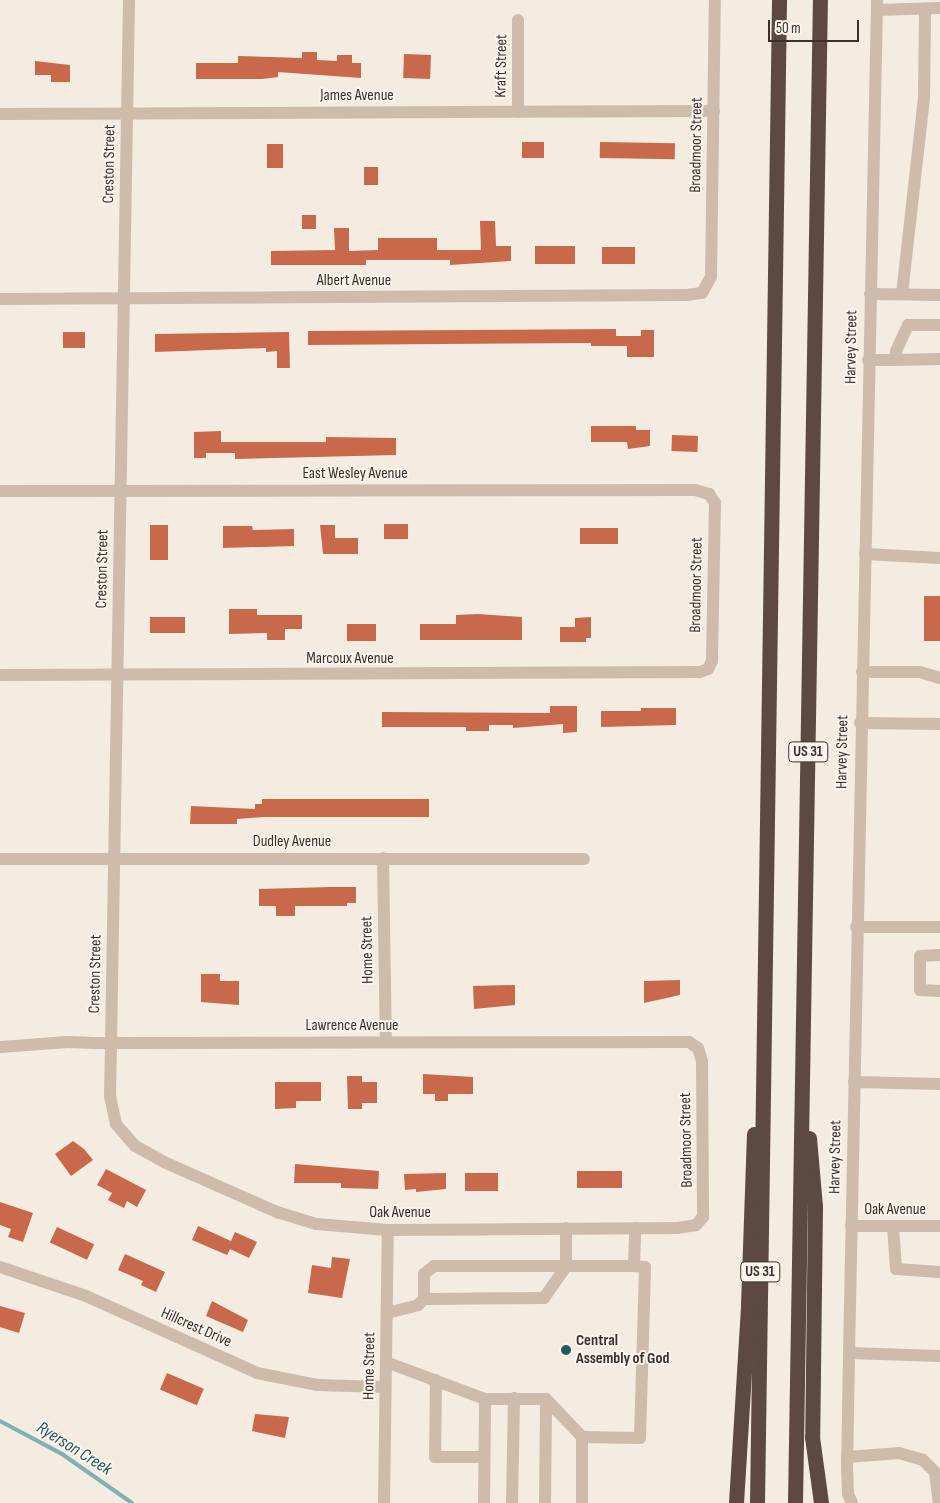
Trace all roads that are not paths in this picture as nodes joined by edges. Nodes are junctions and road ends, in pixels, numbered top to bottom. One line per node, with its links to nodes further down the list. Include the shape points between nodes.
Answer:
1 (129, 0): 12 (street, Creston Street)
2 (715, 0): 9 (street, Broadmoor Street)
3 (779, 0): 43 (highway, US 31)
4 (820, 0): 48 (highway, US 31)
5 (877, 5): 7 (street); 14 (street, Harvey Street)
6 (940, 8): 7 (street)
7 (925, 9): 15 (street, via 924,97)
8 (518, 20): 10 (street, Kraft Street)
9 (714, 111): 10 (street, James Avenue); 13 (street, Broadmoor Street, via 710,276)
10 (518, 112): 12 (street, James Avenue)
11 (0, 114): 12 (street, James Avenue)
12 (127, 114): 17 (street, Creston Street)
13 (706, 289): 17 (street, Albert Avenue, via 687,295)
14 (870, 294): 15 (street); 21 (street, Harvey Street)
15 (902, 294): 16 (street)
16 (940, 295)
17 (124, 298): 18 (street, Albert Avenue); 24 (street, Creston Street)
18 (0, 299)
19 (940, 325): 22 (street, via 908,325 896,351)
20 (940, 359): 22 (street)
21 (868, 360): 22 (street); 26 (street, Harvey Street)
22 (896, 360)
23 (0, 491): 24 (street, East Wesley Avenue)
24 (120, 491): 25 (street, East Wesley Avenue, via 695,490); 31 (street, Creston Street)
25 (709, 494): 28 (street, Broadmoor Street, via 715,503 712,661 708,669)
26 (865, 554): 27 (street); 29 (street, Harvey Street)
27 (940, 558)
28 (700, 672): 31 (street, Marcoux Avenue)
29 (862, 672): 32 (street, via 920,672); 33 (street, Harvey Street)
30 (0, 675): 31 (street, Marcoux Avenue)
31 (118, 675): 37 (street, Creston Street)
32 (940, 678)
33 (860, 723): 34 (street); 39 (street, Harvey Street)
34 (940, 724)
35 (383, 858): 37 (street, Dudley Avenue); 38 (street, Dudley Avenue); 44 (street, Home Street)
36 (0, 859): 37 (street, Dudley Avenue)
37 (114, 859): 45 (street, Creston Street)
38 (584, 859)
39 (856, 927): 40 (street); 49 (street, Harvey Street)
40 (940, 927)
41 (940, 955): 42 (street, via 920,956 920,990)
42 (940, 991)
43 (764, 1040): 81 (highway, via 752,1154 748,1304); 82 (highway, US 31)
44 (386, 1042): 45 (street, Lawrence Avenue); 47 (street, Lawrence Avenue, via 686,1042)
45 (111, 1043): 46 (street, Lawrence Avenue); 51 (street, Creston Street, via 112,1111)
46 (0, 1047)
47 (701, 1053): 52 (street, Broadmoor Street, via 704,1208 703,1217)
48 (802, 1059): 83 (highway, US 31); 84 (highway, via 815,1208 812,1437)
49 (854, 1082): 50 (street); 53 (street, Harvey Street)
50 (940, 1084)
51 (124, 1136): 58 (street, Oak Avenue, via 166,1163 297,1220 349,1229)
52 (696, 1225): 57 (street, Oak Avenue)
53 (851, 1226): 54 (street, Oak Avenue); 65 (street, Harvey Street)
54 (893, 1226): 55 (street, Oak Avenue); 62 (street, via 896,1269)
55 (940, 1226)
56 (566, 1228): 57 (street, Oak Avenue); 58 (street, Oak Avenue); 59 (street)
57 (635, 1228): 60 (street)
58 (388, 1230): 64 (street, Home Street)
59 (566, 1266): 60 (street); 63 (street, via 544,1298); 63 (street, via 434,1266 424,1274)
60 (634, 1266): 73 (street, via 645,1267 640,1438)
61 (0, 1267): 69 (street, Hillcrest Drive, via 86,1296 257,1373 317,1385)
62 (940, 1272)
63 (424, 1299): 64 (street, via 418,1304)
64 (387, 1313): 67 (street, Home Street)
65 (849, 1353): 66 (street); 75 (street, Harvey Street)
66 (940, 1356)
67 (386, 1362): 68 (street); 69 (street, Home Street)
68 (436, 1380): 70 (street); 74 (street, via 435,1457)
69 (385, 1387): 76 (street, Home Street)
70 (485, 1398): 71 (street); 74 (street)
71 (514, 1398): 72 (street); 78 (street)
72 (546, 1399): 73 (street); 79 (street)
73 (582, 1437): 80 (street)
74 (484, 1457): 77 (street)
75 (847, 1457): 85 (street, Harvey Street, via 848,1494); 86 (street, via 899,1454 923,1460 935,1472)
76 (384, 1503)
77 (484, 1503)
78 (512, 1503)
79 (545, 1503)
80 (582, 1503)
81 (736, 1503)
82 (757, 1503)
83 (795, 1503)
84 (821, 1503)
85 (852, 1503)
86 (939, 1503)

